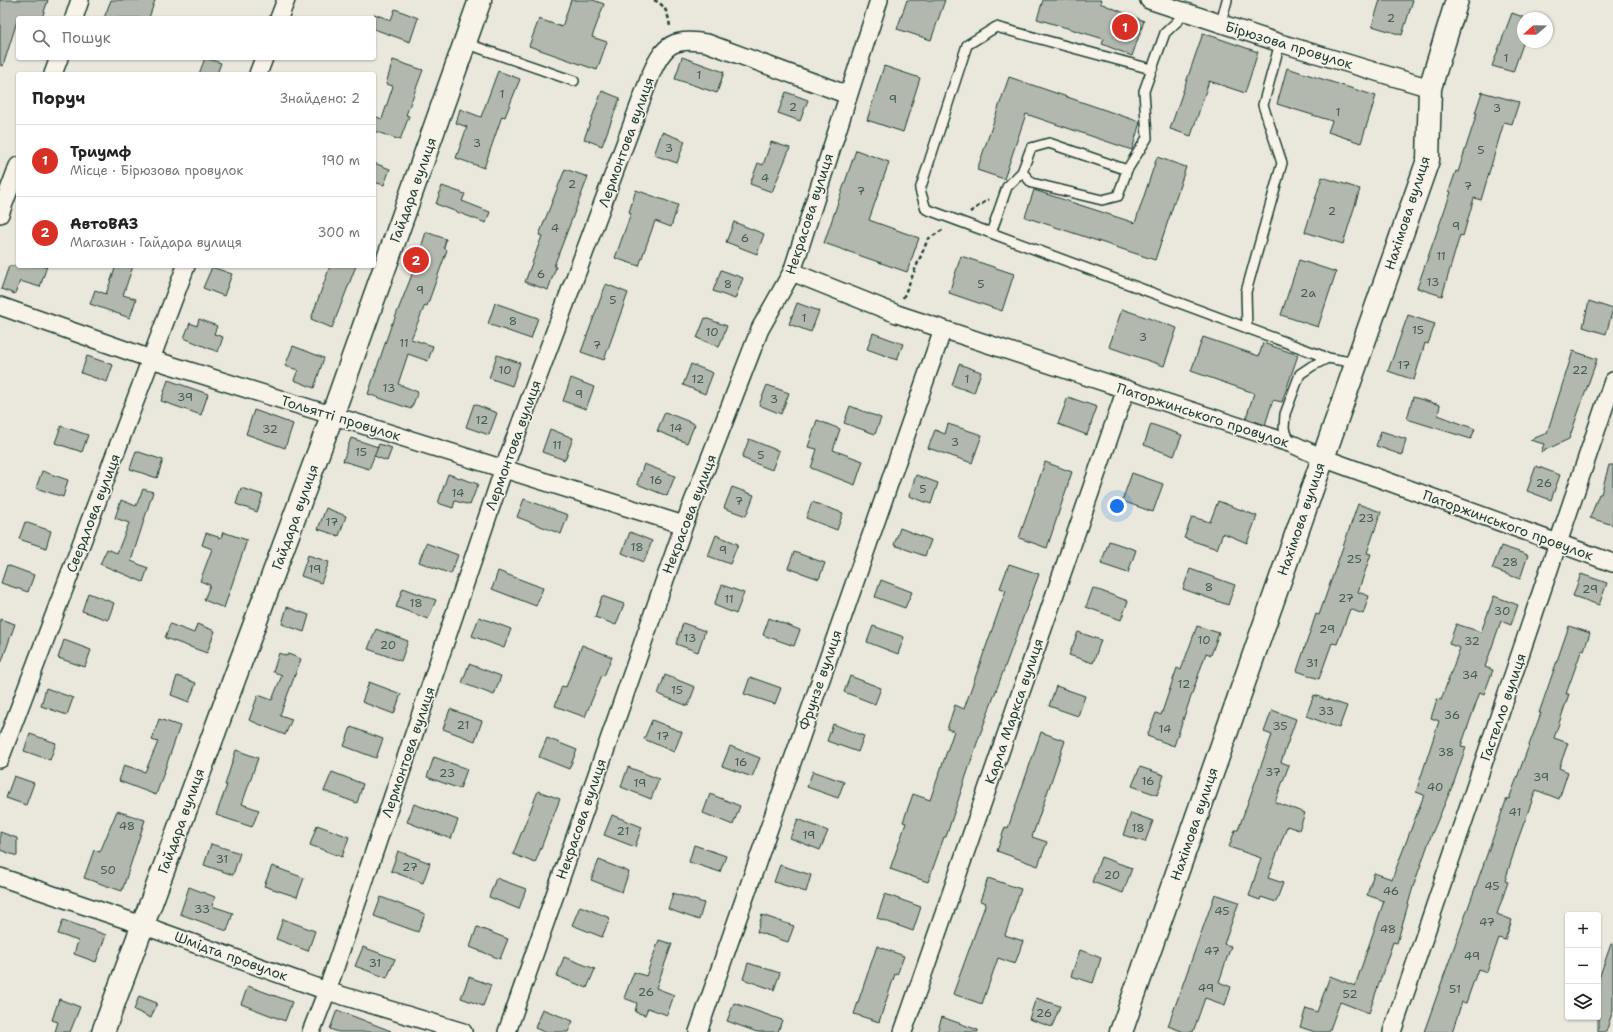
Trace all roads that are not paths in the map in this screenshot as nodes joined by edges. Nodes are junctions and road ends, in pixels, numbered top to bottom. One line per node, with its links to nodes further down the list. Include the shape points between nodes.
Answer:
1 (80, 0): 9 (street)
2 (286, 0): 10 (street)
3 (480, 0): 12 (street, Гайдара вулиця)
4 (878, 0): 21 (street, Некрасова вулиця)
5 (1149, 0): 8 (street, Бірюзова провулок)
6 (1227, 0): 11 (lane)
7 (1458, 0): 20 (street, Нахімова вулиця)
8 (1188, 12): 11 (street, Бірюзова провулок); 16 (lane, via 1165,33)
9 (75, 16)
10 (280, 16)
11 (1221, 24): 13 (street, Бірюзова провулок)
12 (465, 43): 19 (lane); 37 (street, Гайдара вулиця)
13 (1280, 43): 20 (street, Бірюзова провулок); 31 (lane, via 1263,106 1282,164 1246,292)
14 (57, 60): 17 (street)
15 (263, 60): 18 (street)
16 (1152, 69): 22 (lane, via 1144,91 1147,138); 26 (lane, via 996,27 967,45 920,190 926,209)
17 (53, 72)
18 (259, 72)
19 (574, 81)
20 (1430, 88): 34 (street, Нахімова вулиця, via 1428,160)
21 (848, 95): 28 (street, Некрасова вулиця); 40 (street, Лермонтова вулиця, via 707,43 690,40 672,43 660,54)
22 (1127, 170): 24 (lane, via 1049,143 1031,148); 24 (lane, via 1118,196 1102,200 1032,183)
23 (16, 171): 25 (street)
24 (1022, 172): 26 (lane, via 1007,188)
25 (0, 214)
26 (991, 233): 31 (lane)
27 (185, 268): 33 (street, Свердлова вулиця)
28 (792, 272): 30 (street, Паторжинського провулок, via 897,314); 41 (street, Некрасова вулиця, via 760,329)
29 (0, 306): 33 (street, Тольятті провулок)
30 (943, 329): 36 (street, Паторжинського провулок); 52 (street, Фрунзе вулиця)
31 (1247, 329): 32 (lane)
32 (1328, 358): 34 (lane); 38 (lane, via 1300,374 1285,414 1284,429)
33 (151, 359): 37 (street, Тольятті провулок); 44 (street, Свердлова вулиця)
34 (1356, 363): 39 (street, Нахімова вулиця)
35 (1613, 381): 42 (street, Гастелло вулиця)
36 (1126, 389): 38 (street, Паторжинського провулок); 53 (street, Карла Маркса вулиця)
37 (332, 416): 40 (street, Тольятті провулок); 46 (street, Гайдара вулиця)
38 (1292, 444): 39 (street, Паторжинського провулок)
39 (1323, 458): 42 (street, Паторжинського провулок); 54 (street, Нахімова вулиця)
40 (504, 468): 41 (street, Тольятті провулок); 47 (street, Лермонтова вулиця)
41 (684, 525): 51 (street, Некрасова вулиця)
42 (1558, 543): 43 (street, Паторжинського провулок); 55 (street, Гастелло вулиця)
43 (1613, 562)
44 (0, 759)
45 (0, 877): 46 (street, Шмідта провулок)
46 (142, 925): 47 (street, Шмідта провулок); 48 (street, Гайдара вулиця)
47 (327, 991): 49 (street, Лермонтова вулиця); 50 (street, Шмідта провулок)
48 (104, 1032)
49 (311, 1032)
50 (463, 1032)
51 (507, 1032)
52 (698, 1032)
53 (903, 1032)
54 (1121, 1032)
55 (1392, 1032)

